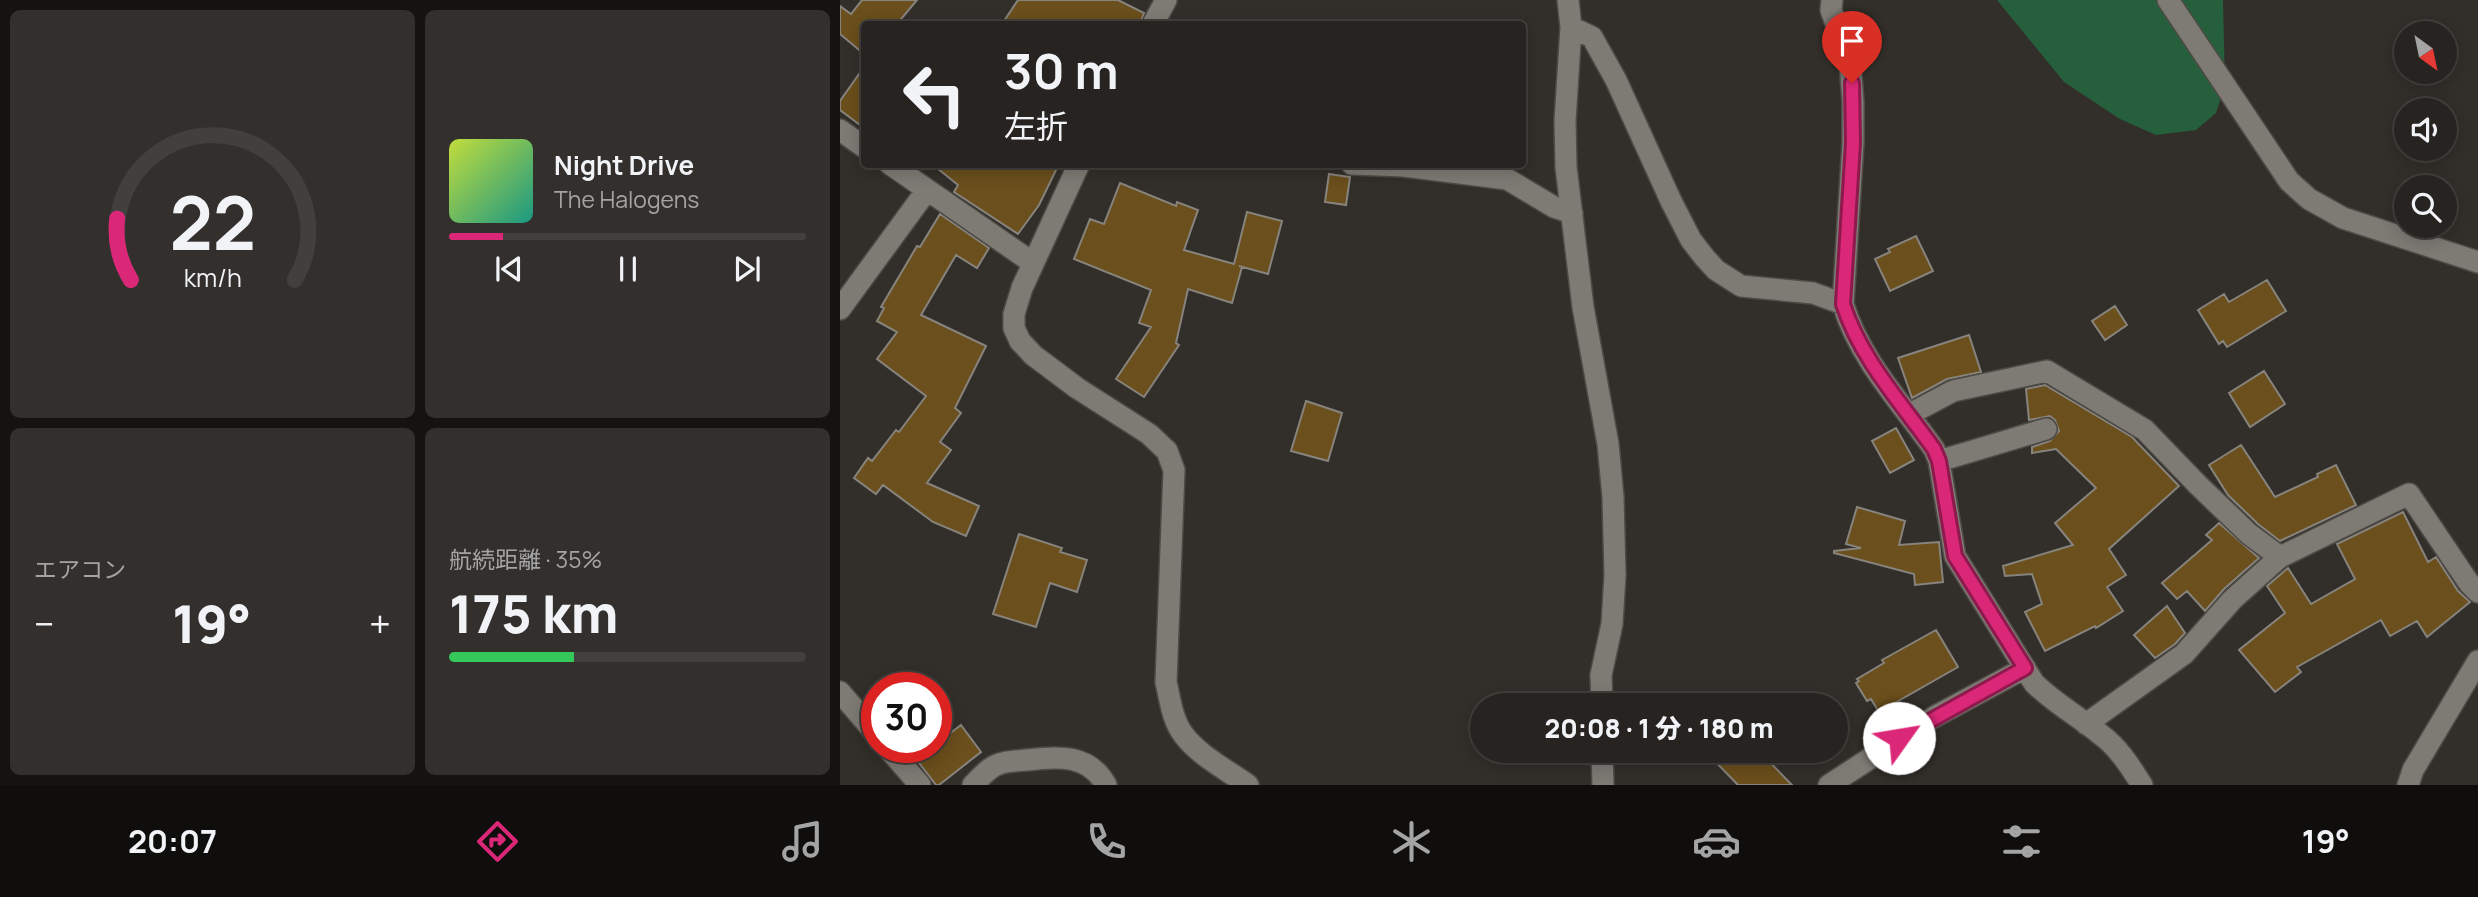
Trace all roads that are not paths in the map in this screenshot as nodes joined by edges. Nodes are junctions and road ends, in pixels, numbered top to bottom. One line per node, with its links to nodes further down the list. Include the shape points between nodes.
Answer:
1 (1166, 0): 5 (street)
2 (1568, 0): 6 (street)
3 (1832, 0): 16 (street, via 1831,10 1850,63 1853,102)
4 (2168, 0): 14 (street, via 2289,181 2309,199 2343,218)
5 (1155, 21)
6 (1571, 27): 13 (street, via 1566,167); 16 (street, via 1592,37 1704,258 1741,286 1812,293)
7 (840, 130): 8 (street)
8 (861, 145)
9 (896, 168): 12 (street)
10 (1077, 168): 15 (street)
11 (1420, 168): 13 (street, via 1507,179)
12 (927, 190): 15 (street); 17 (street)
13 (1572, 214): 26 (street, via 1613,497 1615,575)
14 (2478, 262)
15 (1033, 263): 34 (street, via 1014,314 1020,341 1032,355 1167,451 1174,470 1166,682 1174,716 1197,748)
16 (1843, 304): 18 (street, via 1849,323)
17 (840, 309)
18 (1910, 414): 20 (street); 21 (street, via 1953,391 2048,371 2145,429 2240,526)
19 (2046, 429): 20 (street)
20 (1939, 461): 24 (street, via 1955,556)
21 (2280, 557): 22 (street, via 2409,494); 28 (street, via 2233,599 2184,654)
22 (2478, 592)
23 (2478, 661): 38 (street)
24 (2025, 668): 28 (street, via 2049,698); 36 (street, via 1934,717)
25 (840, 692): 27 (street)
26 (1602, 693)
27 (861, 716)
28 (2086, 724): 37 (street, via 2124,757)
29 (901, 763): 31 (street)
30 (1602, 763): 35 (street)
31 (920, 785)
32 (973, 785): 33 (street, via 998,764 1045,757 1082,761)
33 (1106, 785)
34 (1248, 785)
35 (1603, 785)
36 (1829, 785)
37 (2141, 785)
38 (2408, 785)

